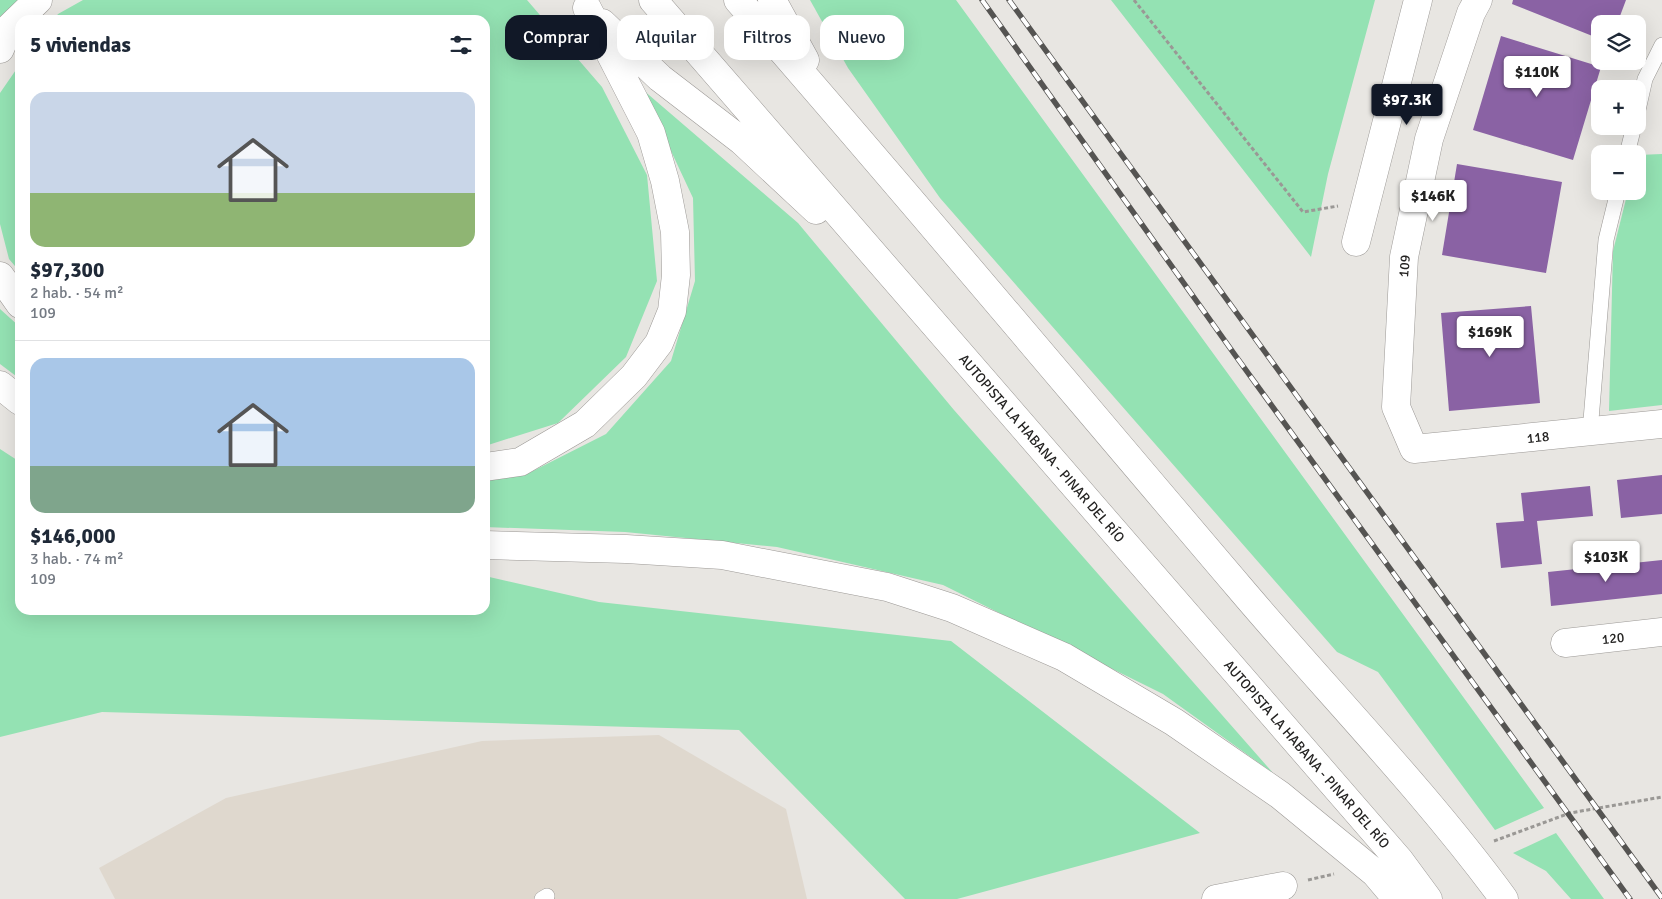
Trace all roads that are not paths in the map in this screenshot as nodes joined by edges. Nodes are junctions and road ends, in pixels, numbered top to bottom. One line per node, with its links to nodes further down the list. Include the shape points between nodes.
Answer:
1 (38, 0): 8 (main road)
2 (653, 0): 18 (main road, AUTOPISTA LA HABANA - PINAR DEL RÍO)
3 (738, 0): 13 (main road)
4 (772, 0): 13 (main road)
5 (1418, 0): 15 (main road)
6 (1478, 0): 23 (main road, 109, via 1429,139 1404,257 1396,407)
7 (584, 4): 18 (main road, via 660,78 742,141); 24 (main road, via 652,133 675,232 676,275 672,311 659,343 634,376 585,424 520,462)
8 (22, 15)
9 (15, 22): 11 (main road)
10 (1662, 46): 12 (lane)
11 (0, 49)
12 (1645, 80)
13 (828, 103): 32 (main road, via 1247,597 1468,850)
14 (1616, 200): 22 (lane, via 1606,240)
15 (1356, 242)
16 (0, 276): 17 (main road)
17 (15, 297)
18 (930, 316): 31 (main road, AUTOPISTA LA HABANA - PINAR DEL RÍO, via 1400,861)
19 (0, 385): 20 (main road)
20 (15, 397)
21 (1662, 424): 22 (main road, 118)
22 (1590, 432): 23 (main road, 118)
23 (1414, 449)
24 (490, 466)
25 (490, 545): 30 (main road, via 722,555 887,587 952,608 1064,658 1174,722 1280,795 1375,873)
26 (1662, 632): 27 (main road, 120)
27 (1565, 643)
28 (1288, 893): 29 (main road)
29 (1216, 899)
30 (1397, 899)
31 (1428, 899)
32 (1504, 899)

